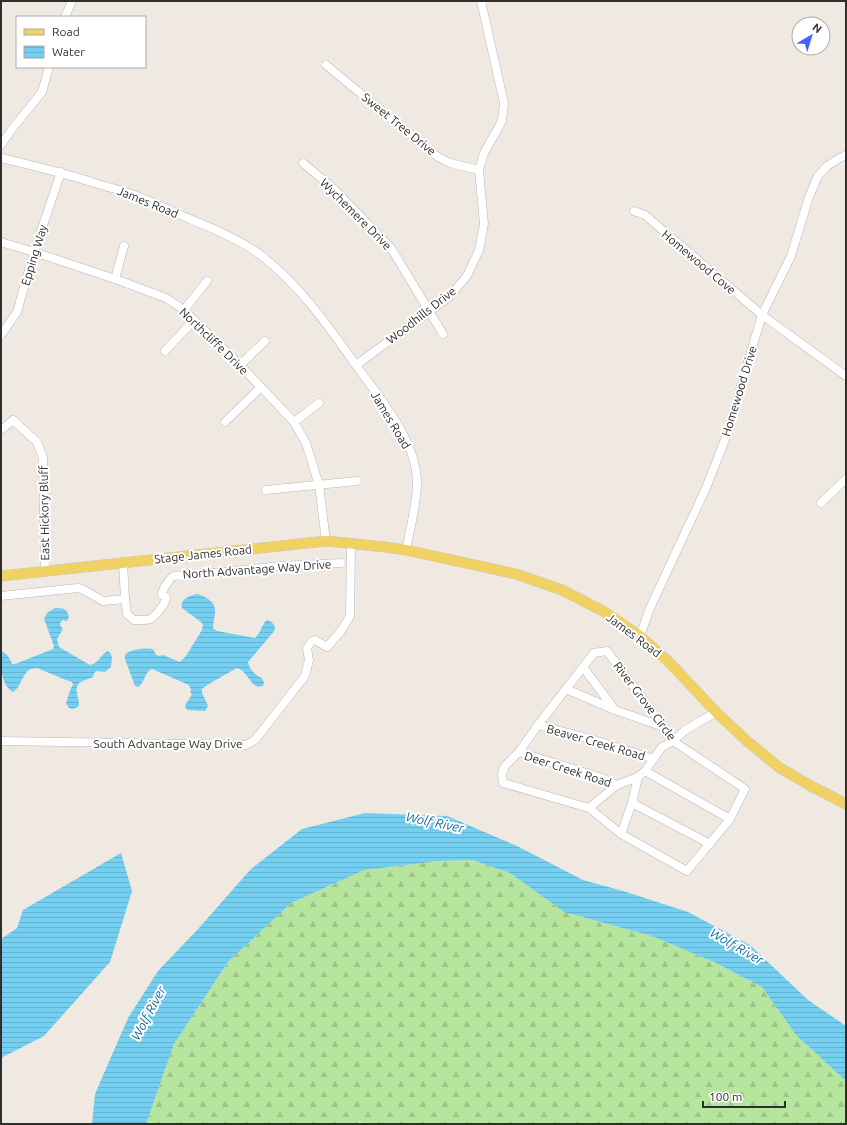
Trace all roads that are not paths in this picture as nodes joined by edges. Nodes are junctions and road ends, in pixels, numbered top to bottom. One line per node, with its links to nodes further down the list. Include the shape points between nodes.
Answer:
1 (72, 1): 3 (street)
2 (481, 1): 10 (street, Woodhills Drive, via 504,104 502,121 484,153)
3 (65, 16)
4 (326, 65): 10 (street, Sweet Tree Drive, via 444,160)
5 (50, 68): 6 (street, via 42,92)
6 (1, 145)
7 (846, 155): 20 (street, Homewood Drive, via 827,166 818,176 790,256)
8 (1, 158): 11 (street, James Road)
9 (303, 163): 19 (street, Wychemere Drive, via 334,189 391,248)
10 (479, 170): 19 (street, Woodhills Drive, via 484,224 479,250 467,276 449,297)
11 (61, 172): 15 (street, Epping Way); 27 (street, James Road, via 133,195 250,248 274,266 301,294)
12 (634, 211): 20 (street, Homewood Cove, via 644,215)
13 (1, 242): 15 (street, Northcliffe Drive)
14 (124, 246): 16 (street)
15 (34, 252): 16 (street, Northcliffe Drive); 22 (street, Epping Way, via 17,312)
16 (115, 279): 18 (street, Northcliffe Drive, via 166,298)
17 (207, 281): 18 (street)
18 (184, 310): 21 (street, Northcliffe Drive)
19 (429, 312): 23 (street, Wychemere Drive); 27 (street, Woodhills Drive)
20 (762, 315): 28 (street, Homewood Cove); 48 (street, Homewood Drive, via 728,432)
21 (194, 320): 25 (street); 26 (street, Northcliffe Drive)
22 (1, 334)
23 (444, 334)
24 (265, 341): 26 (street)
25 (165, 351)
26 (240, 365): 29 (street, Northcliffe Drive)
27 (356, 365): 41 (street, James Road, via 396,423 413,460 417,484)
28 (846, 376)
29 (261, 387): 31 (street); 32 (street, Northcliffe Drive)
30 (319, 403): 32 (street)
31 (225, 422)
32 (294, 422): 36 (street, Northcliffe Drive, via 306,443)
33 (1, 430): 44 (street, East Hickory Bluff, via 13,420 37,442 43,458)
34 (846, 479): 38 (street)
35 (357, 481): 36 (street)
36 (319, 484): 37 (street); 39 (street, Northcliffe Drive)
37 (266, 490)
38 (821, 503)
39 (326, 541): 40 (main road, Stage James Road); 42 (main road, Stage James Road)
40 (352, 543): 41 (main road, Stage James Road); 55 (street, South Advantage Way Drive, via 350,616 327,647 315,640 312,641 307,648 309,660 305,676 255,740 246,745)
41 (406, 550): 48 (main road, James Road, via 516,574 555,588 603,611)
42 (123, 562): 44 (main road, Stage James Road); 47 (street, North Advantage Way Drive)
43 (341, 563): 47 (street, North Advantage Way Drive, via 177,575 162,592 166,601 150,620 134,620 127,614)
44 (45, 570): 45 (main road, Stage James Road)
45 (1, 576)
46 (1, 596): 47 (street, via 78,588 103,601)
47 (125, 599)
48 (640, 636): 52 (main road, James Road)
49 (583, 667): 50 (street); 51 (street); 54 (street, River Grove Circle, via 594,653 607,651)
50 (566, 689): 51 (street); 53 (street)
51 (615, 710): 54 (street)
52 (716, 712): 56 (street, via 684,731); 63 (main road, James Road, via 780,768)
53 (538, 725): 57 (street); 58 (street, Beaver Creek Road)
54 (664, 726): 56 (street, River Grove Circle)
55 (1, 741)
56 (673, 741): 58 (street, via 662,747); 65 (street, River Grove Circle, via 746,789)
57 (519, 752): 61 (street, Deer Creek Road); 64 (street, via 505,766 502,774 503,784)
58 (654, 758): 59 (street)
59 (645, 771): 60 (street); 65 (street, Beaver Creek Road)
60 (638, 777): 61 (street); 62 (street)
61 (617, 785): 64 (street)
62 (632, 803): 66 (street); 67 (street)
63 (846, 804)
64 (589, 808): 66 (street)
65 (730, 819): 67 (street)
66 (621, 834): 67 (street, via 687,871)
67 (710, 844)

